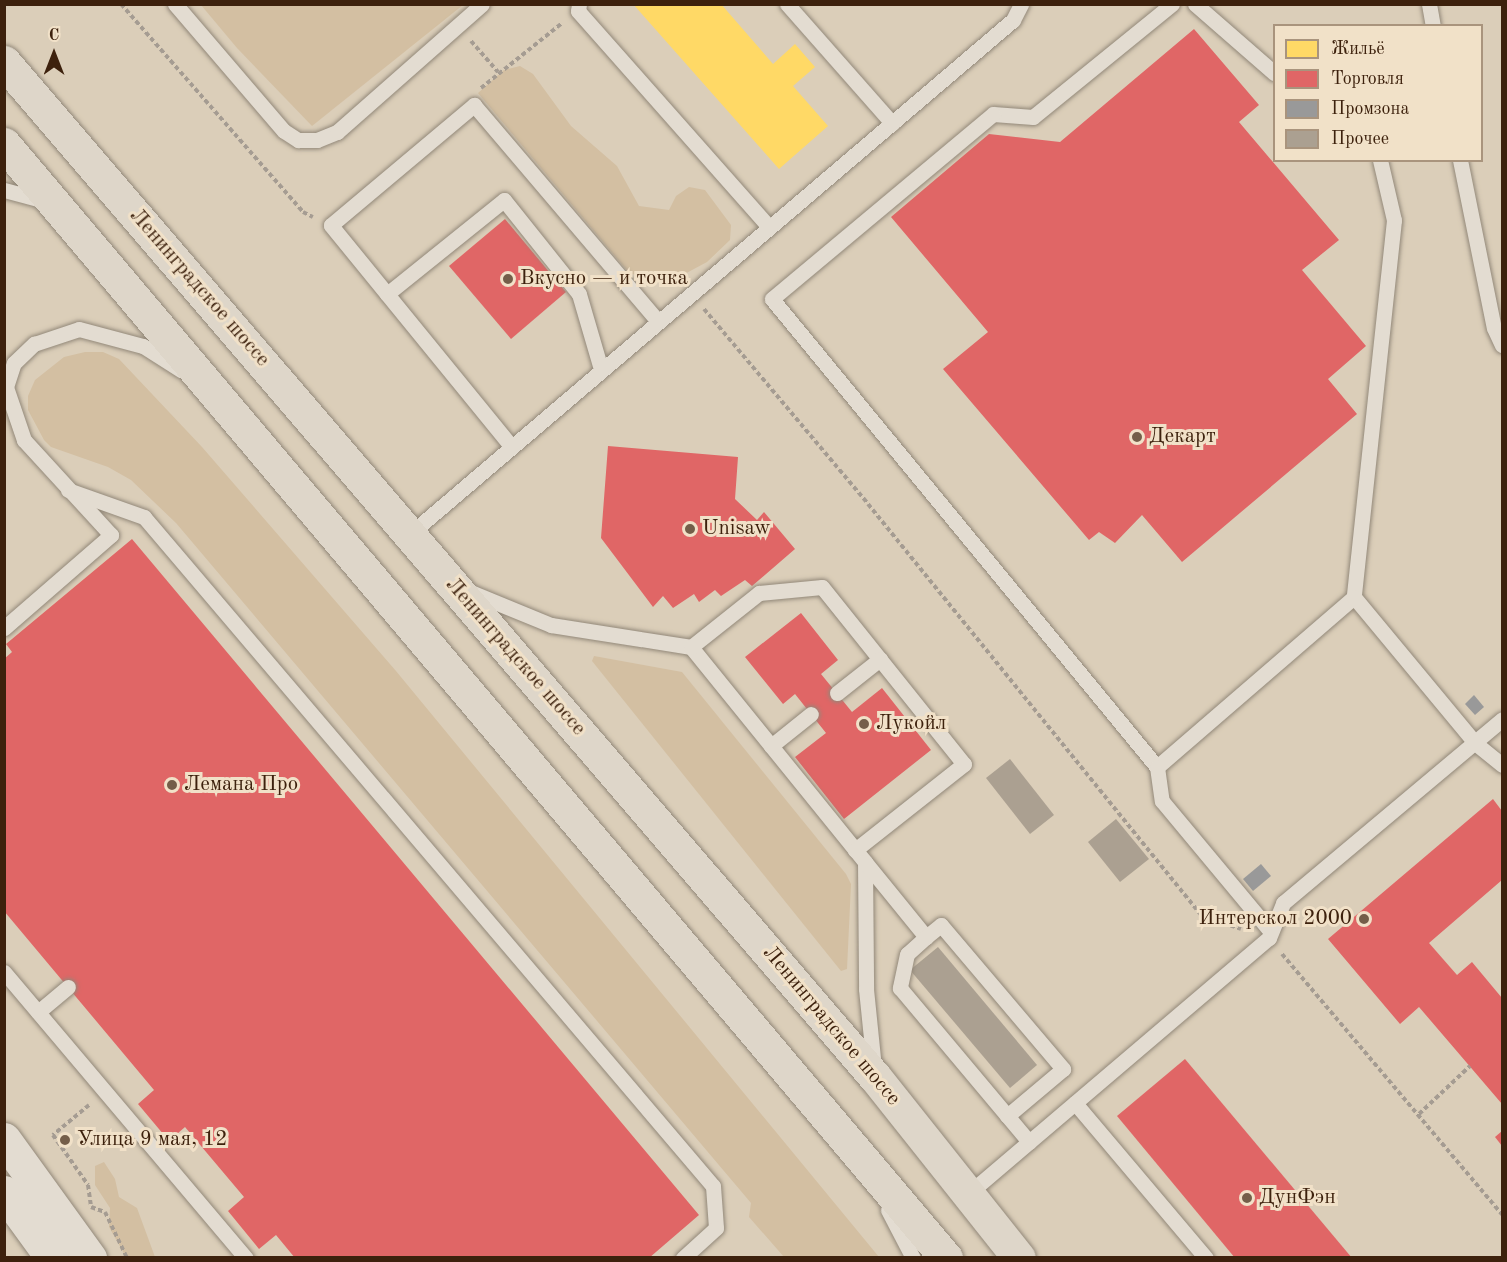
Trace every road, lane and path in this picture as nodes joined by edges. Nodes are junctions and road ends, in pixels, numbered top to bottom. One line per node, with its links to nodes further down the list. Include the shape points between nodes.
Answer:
1 (120, 4): 22 (path, via 303,212)
2 (175, 4): 11 (lane, via 284,131 298,140 317,140 337,132)
3 (482, 4): 11 (lane)
4 (787, 4): 16 (lane)
5 (1021, 4): 16 (lane, via 1013,20)
6 (1172, 4): 45 (lane, via 1033,117 993,114 772,299)
7 (1195, 4): 13 (lane)
8 (1429, 4): 10 (lane)
9 (578, 8): 14 (path); 23 (lane)
10 (1433, 24)
11 (458, 26): 14 (path)
12 (4, 62): 33 (highway, Ленинградское шоссе)
13 (1273, 71)
14 (498, 72): 15 (path, via 483,83)
15 (474, 105): 22 (lane); 26 (lane)
16 (892, 123): 23 (lane)
17 (4, 144): 21 (highway)
18 (1380, 162): 35 (lane, via 1394,220)
19 (1460, 162): 27 (lane)
20 (4, 190): 21 (lane)
21 (57, 204): 30 (highway)
22 (331, 225): 25 (lane)
23 (769, 227): 24 (lane)
24 (690, 293): 26 (lane); 47 (path, via 868,504 1202,916)
25 (387, 294): 29 (lane, via 504,200 579,294); 31 (lane)
26 (658, 321): 29 (lane)
27 (1498, 323): 28 (lane)
28 (1503, 345)
29 (601, 369): 31 (lane)
30 (217, 392): 32 (lane, via 143,346 110,334 79,329 34,344 14,363 6,387 24,440); 59 (highway)
31 (511, 446): 33 (lane)
32 (69, 490): 36 (lane, via 111,535 80,572); 68 (lane, via 144,517 713,1186 716,1228)
33 (411, 532): 34 (highway, Ленинградское шоссе)
34 (454, 586): 37 (lane, via 551,625); 53 (highway, Ленинградское шоссе)
35 (1354, 597): 42 (lane); 45 (lane)
36 (4, 628)
37 (691, 647): 38 (lane, via 759,593 822,587); 43 (lane)
38 (880, 659): 39 (lane); 46 (lane, via 964,764)
39 (837, 693)
40 (811, 714): 43 (lane)
41 (1503, 719): 42 (lane)
42 (1475, 743): 44 (lane); 47 (lane, via 1283,903)
43 (771, 746): 46 (lane)
44 (1503, 765)
45 (1157, 767): 47 (lane, via 1162,801)
46 (860, 856): 48 (lane); 53 (lane, via 866,989)
47 (1270, 936): 54 (lane, via 1250,961 1199,1005); 56 (path)
48 (927, 937): 57 (lane, via 907,954 900,988); 57 (lane, via 942,925 1063,1069)
49 (4, 972): 51 (lane)
50 (69, 987): 51 (lane)
51 (38, 1012): 67 (lane)
52 (1470, 1066): 56 (path)
53 (876, 1077): 62 (highway, Ленинградское шоссе)
54 (1075, 1103): 60 (lane); 72 (lane)
55 (79, 1113): 66 (path, via 53,1135 88,1185 91,1207 105,1212)
56 (1419, 1114): 63 (path)
57 (1007, 1116): 60 (lane)
58 (4, 1139): 65 (main road)
59 (850, 1142): 69 (lane); 70 (highway)
60 (1029, 1142): 62 (lane)
61 (4, 1192): 64 (main road)
62 (969, 1193): 71 (highway, Ленинградское шоссе)
63 (1503, 1214)
64 (52, 1257)
65 (90, 1257)
66 (127, 1257)
67 (246, 1257)
68 (683, 1257)
69 (913, 1257)
70 (946, 1257)
71 (1019, 1257)
72 (1206, 1257)

